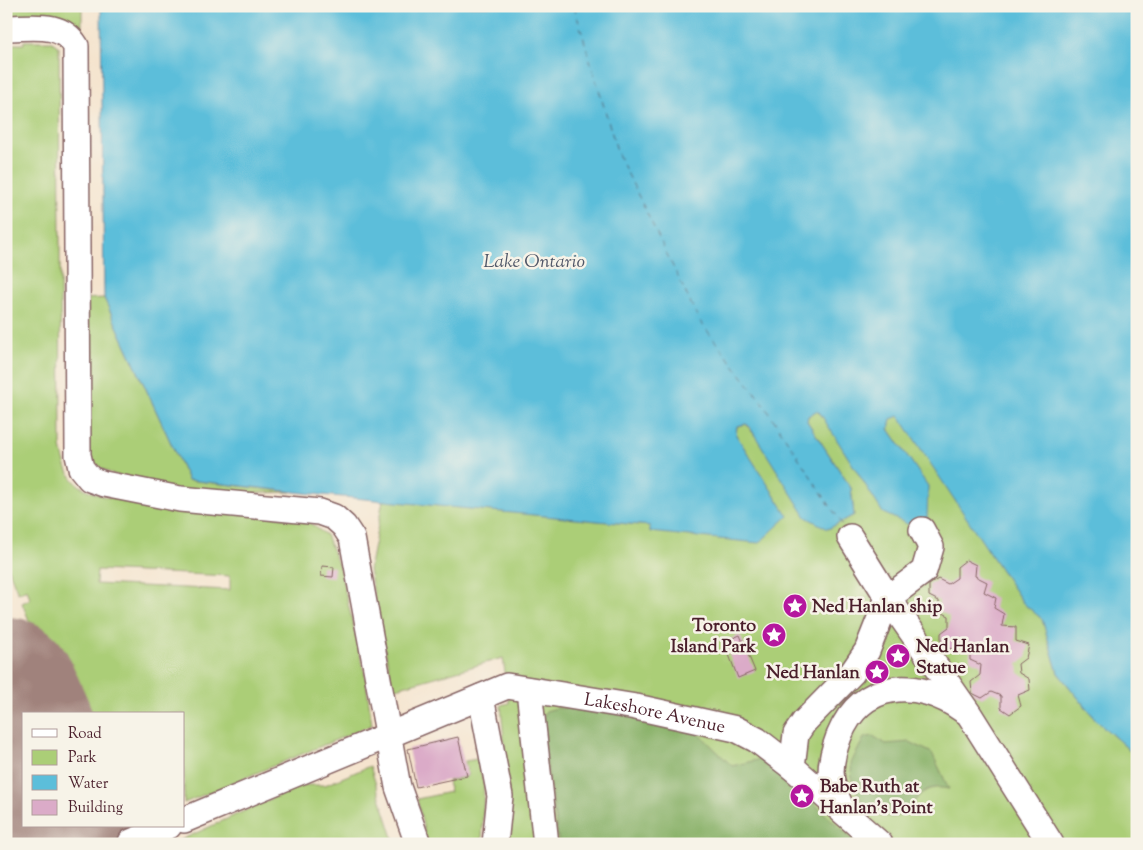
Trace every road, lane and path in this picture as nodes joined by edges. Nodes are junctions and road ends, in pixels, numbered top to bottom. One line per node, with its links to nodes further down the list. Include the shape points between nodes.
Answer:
1 (6, 28): 8 (lane, via 60,30 70,36 76,46 78,455 81,468 90,479 123,488 180,499 309,510 334,517 352,538)
2 (922, 530): 4 (lane, via 931,547 924,571)
3 (850, 537): 4 (lane, Lakeshore Avenue)
4 (888, 598): 7 (lane, Lakeshore Avenue); 9 (lane, via 867,651 852,673 796,734)
5 (518, 688): 6 (lane); 9 (lane, Lakeshore Avenue, via 636,707 736,729 757,740); 16 (lane)
6 (481, 697): 8 (lane); 15 (lane, via 500,796)
7 (969, 714): 10 (lane, Lakeshore Avenue, via 938,695 913,688 885,691 865,700 852,712 833,751 830,772 833,790); 18 (lane, Lakeshore Avenue)
8 (389, 734): 11 (lane); 14 (lane, via 398,787)
9 (792, 768): 10 (lane, Lakeshore Avenue)
10 (843, 811): 17 (lane, Lakeshore Avenue)
11 (185, 820)
12 (164, 828): 13 (lane)
13 (131, 842)
14 (418, 844)
15 (495, 844)
16 (546, 844)
17 (880, 844)
18 (1051, 844)

